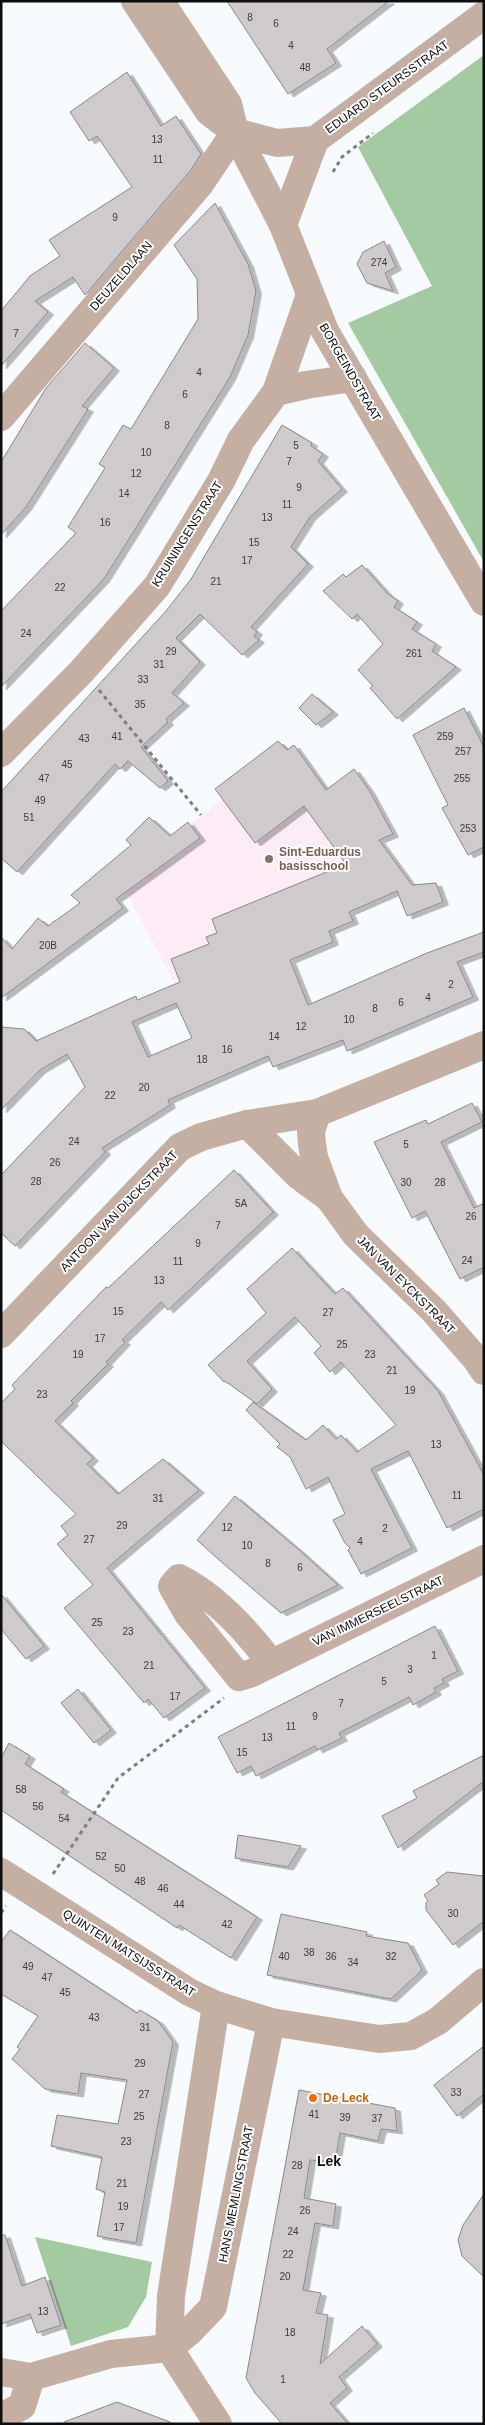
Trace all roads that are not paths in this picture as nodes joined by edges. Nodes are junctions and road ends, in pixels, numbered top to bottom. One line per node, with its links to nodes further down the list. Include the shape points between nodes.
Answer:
1 (135, 1): 4 (street, via 209,112)
2 (160, 1): 4 (street, via 228,104)
3 (484, 16): 5 (street, EDUARD STEURSSTRAAT)
4 (235, 132): 5 (street, via 281,144); 6 (street, BORGEINDSTRAAT); 10 (street, DEUZELDLAAN, via 200,184)
5 (316, 140): 6 (street, EDUARD STEURSSTRAAT)
6 (283, 225): 7 (street, BORGEINDSTRAAT)
7 (310, 295): 8 (street, BORGEINDSTRAAT, via 325,331); 9 (street, KRUININGENSTRAAT)
8 (352, 378): 9 (street); 11 (street, BORGEINDSTRAAT)
9 (276, 392): 12 (street, KRUININGENSTRAAT, via 241,440 221,481 157,586)
10 (1, 417)
11 (484, 602)
12 (1, 753)
13 (484, 1045): 14 (street, ANTOON VAN DIJCKSTRAAT)
14 (316, 1113): 15 (street, ANTOON VAN DIJCKSTRAAT); 16 (street, JAN VAN EYCKSTRAAT, via 311,1131 312,1144)
15 (247, 1124): 16 (street, JAN VAN EYCKSTRAAT, via 299,1176); 17 (street, ANTOON VAN DIJCKSTRAAT, via 201,1137 180,1147)
16 (329, 1198): 18 (street, JAN VAN EYCKSTRAAT, via 356,1235 434,1311)
17 (1, 1334)
18 (484, 1371)
19 (484, 1559): 20 (street, VAN IMMERSEELSTRAAT)
20 (271, 1663): 20 (street, VAN IMMERSEELSTRAAT, via 256,1643 198,1588 180,1578 172,1586 188,1614 239,1677)
21 (1, 1872): 23 (street, QUINTEN MATSIJSSTRAAT, via 189,1992)
22 (484, 1982): 24 (street, QUINTEN MATSIJSSTRAAT, via 438,2020 411,2036 379,2039)
23 (216, 2005): 24 (street, QUINTEN MATSIJSSTRAAT); 25 (street, via 171,2296)
24 (271, 2022): 25 (street, HANS MEMLINGSTRAAT, via 213,2307)
25 (169, 2348): 27 (street, via 111,2354); 29 (street)
26 (1, 2372): 27 (street)
27 (30, 2377): 28 (street, via 22,2406)
28 (1, 2417)
29 (218, 2424)

